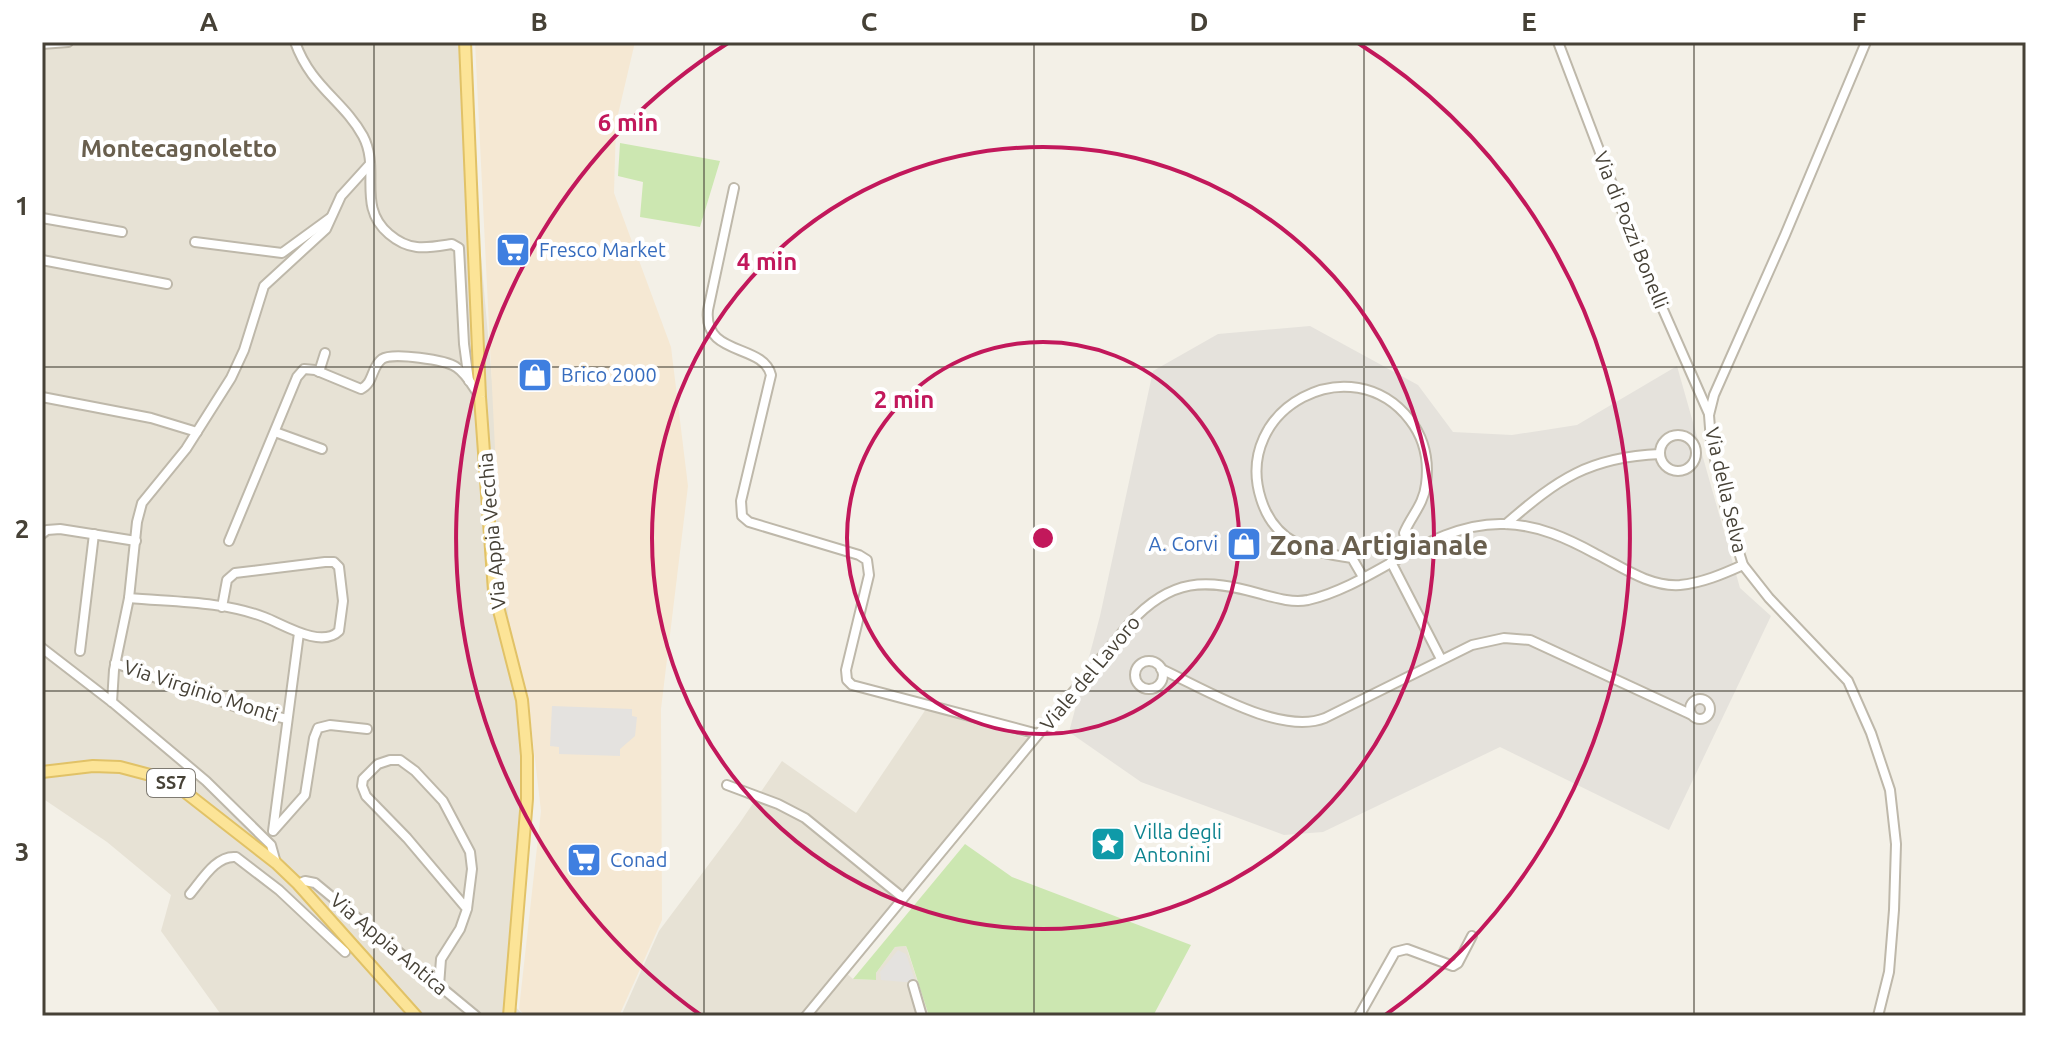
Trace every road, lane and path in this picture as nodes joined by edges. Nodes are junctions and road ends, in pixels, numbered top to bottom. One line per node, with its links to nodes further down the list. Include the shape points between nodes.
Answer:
1 (68, 42): 6 (street)
2 (295, 42): 7 (street, via 314,79 360,132)
3 (465, 42): 19 (main road, Via Appia Vecchia)
4 (1558, 42): 20 (street, Via di Pozzi Bonelli, via 1639,255)
5 (1866, 42): 20 (street, Via della Selva)
6 (42, 44)
7 (370, 164): 9 (street, via 345,190); 17 (street, via 371,208 385,230 412,248 452,244 460,250)
8 (734, 188): 46 (street, via 708,323 715,337 766,365 771,375 741,501 742,516 869,562 846,670 849,683)
9 (332, 217): 12 (street, via 279,253); 21 (street, via 262,290 238,364)
10 (42, 218): 11 (street)
11 (122, 232)
12 (195, 242)
13 (42, 260): 14 (street)
14 (167, 284)
15 (325, 353): 16 (street)
16 (319, 372): 17 (street, via 361,389 382,360 395,356 449,363); 22 (street, via 299,373)
17 (469, 381): 19 (street)
18 (42, 397): 21 (street)
19 (480, 397): 62 (main road, Via Appia Vecchia, via 494,591 526,721 527,799)
20 (1709, 415): 32 (street, Via della Selva, via 1727,514)
21 (197, 432): 28 (street, via 142,503)
22 (275, 432): 23 (street); 29 (street)
23 (322, 449)
24 (1660, 454): 24 (street, via 1676,471 1692,464 1697,453 1693,442 1680,434 1665,440); 25 (street, via 1594,464 1546,490)
25 (1506, 524): 30 (street, Viale del Lavoro, via 1458,531); 32 (street, Viale del Lavoro, via 1557,535 1664,584 1703,581)
26 (42, 534): 27 (street, via 54,529)
27 (94, 534): 28 (street); 38 (street)
28 (136, 541): 34 (street)
29 (229, 541)
30 (1410, 553): 31 (street, Viale del Lavoro); 33 (street, via 1405,531 1420,506 1427,479 1425,453 1414,426 1393,404 1362,390 1334,387 1305,396 1282,411 1263,439 1257,467 1261,499 1289,539 1319,554 1352,558)
31 (1391, 562): 33 (street, Viale del Lavoro); 39 (street)
32 (1743, 565): 66 (street, Via della Selva, via 1848,681 1888,784 1896,844 1894,910)
33 (1363, 577): 46 (street, Viale del Lavoro, via 1300,601 1212,583 1170,591 1130,623)
34 (129, 598): 35 (street); 40 (street)
35 (222, 607): 36 (street, via 260,615); 36 (street, via 227,580 235,573 332,562 340,569 340,629 326,637)
36 (299, 633): 44 (street)
37 (42, 648): 42 (street)
38 (80, 651)
39 (1441, 659): 41 (street, via 1321,719 1299,723 1267,717); 43 (street, via 1485,641 1530,640)
40 (115, 663): 42 (street); 44 (street, Via Virginio Monti, via 237,707)
41 (1161, 669)
42 (112, 702): 50 (street, via 206,781)
43 (1690, 714)
44 (287, 719): 49 (street)
45 (367, 729): 49 (street, via 318,728 305,795)
46 (1038, 734): 54 (street, Viale del Lavoro)
47 (42, 772): 51 (main road, SS7, via 103,765 162,779)
48 (727, 785): 54 (street, via 798,813)
49 (273, 831): 50 (street)
50 (266, 841): 51 (street)
51 (276, 863): 52 (main road, SS7)
52 (298, 884): 57 (main road, SS7); 59 (street, Via Appia Antica, via 315,883)
53 (190, 894): 57 (street, via 218,861 236,857)
54 (902, 897): 63 (street, Viale del Lavoro)
55 (467, 909): 55 (street, via 472,864 451,813 407,764 393,759 378,764 363,779 366,796); 59 (street, via 441,959)
56 (1472, 936): 65 (street, via 1453,966 1407,949 1395,952)
57 (347, 950): 60 (main road, SS7)
58 (913, 985): 64 (street)
59 (439, 986): 61 (street, Via Appia Antica)
60 (416, 1016)
61 (476, 1016)
62 (509, 1016)
63 (806, 1016)
64 (922, 1016)
65 (1359, 1016)
66 (1878, 1016)

